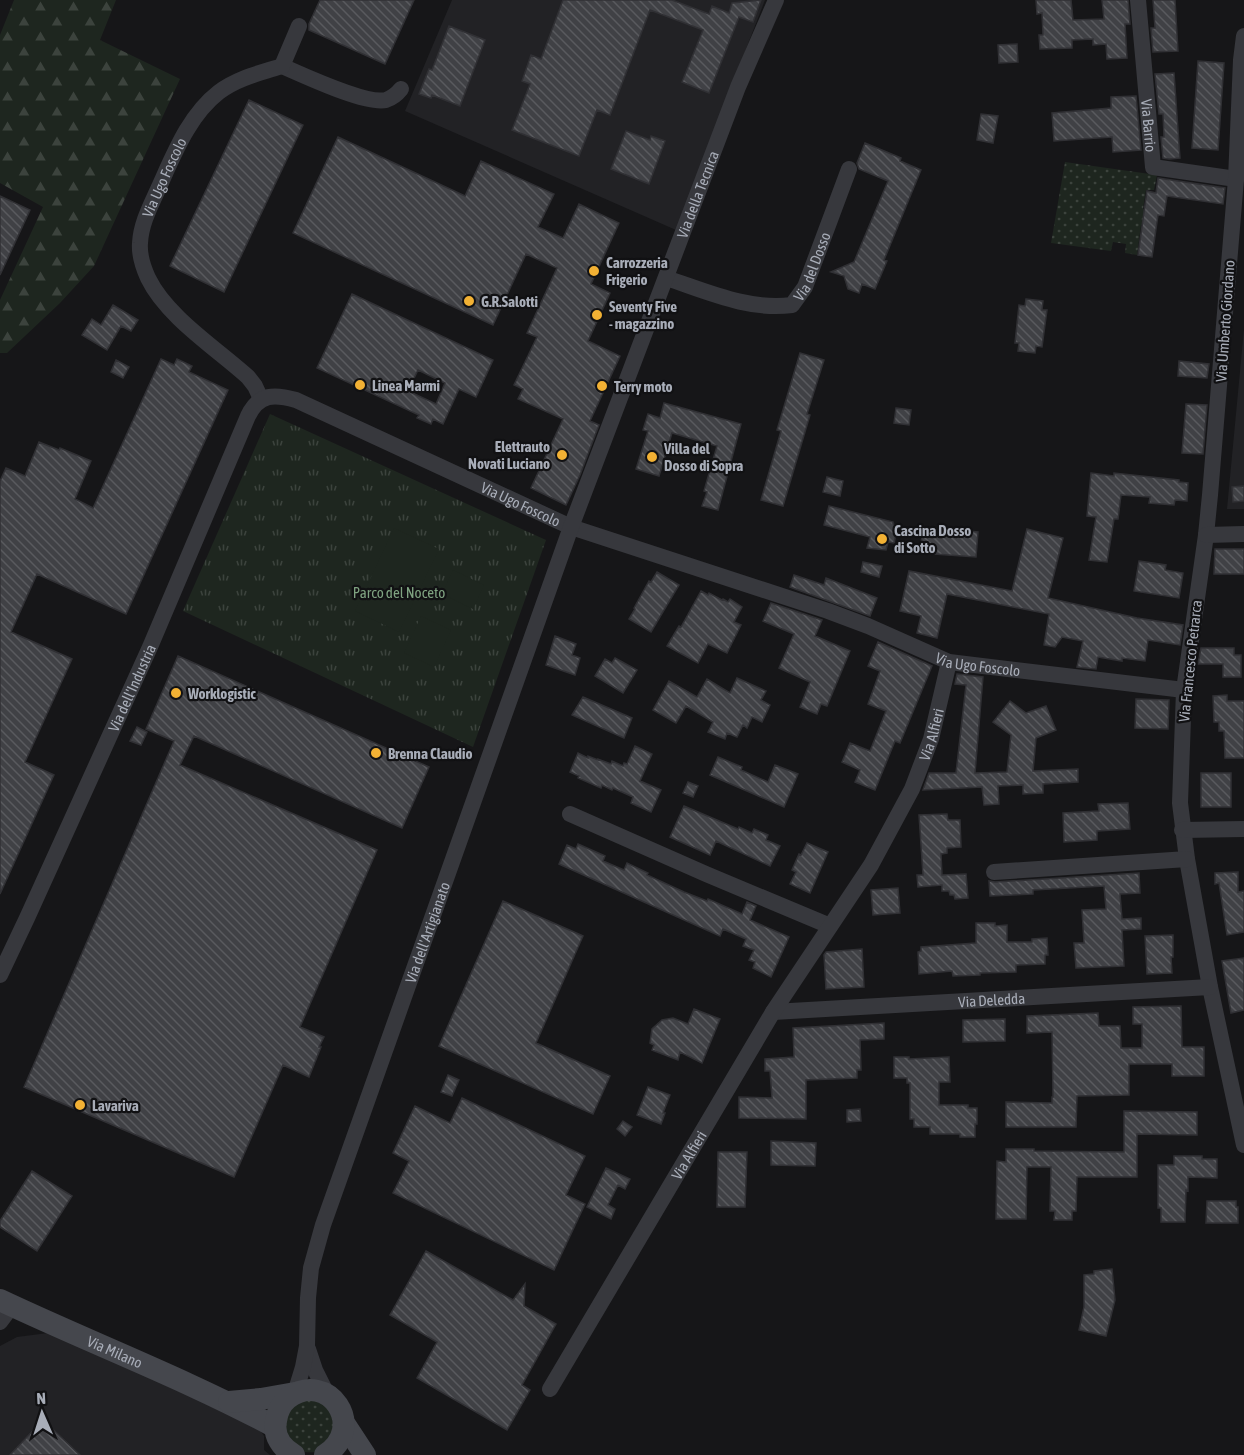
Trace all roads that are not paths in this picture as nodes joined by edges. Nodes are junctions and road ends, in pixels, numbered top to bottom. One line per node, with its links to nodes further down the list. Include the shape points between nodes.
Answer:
1 (776, 0): 9 (street, Via della Tecnica, via 738,87)
2 (1138, 0): 8 (street, Via Barrio, via 1154,166)
3 (299, 26): 5 (street)
4 (1244, 36): 8 (street, Via Umberto Giordano)
5 (282, 66): 6 (street, via 372,100 392,98); 10 (street, Via Ugo Foscolo, via 238,80 203,108 171,162 140,243 145,269 160,297 248,376)
6 (401, 89)
7 (849, 169): 9 (street, Via del Dosso, via 805,287 792,305 749,304)
8 (1236, 179): 13 (street, Via Umberto Giordano)
9 (666, 278): 11 (street, Via della Tecnica)
10 (261, 399): 11 (street, Via Ugo Foscolo, via 279,396 296,400); 22 (street, Via dell'Industria, via 248,416 150,647)
11 (571, 526): 14 (street, Via Ugo Foscolo, via 828,610); 27 (street, Via dell'Artigianato, via 320,1234 310,1280)
12 (1244, 534): 13 (street)
13 (1206, 535): 15 (street, Via Francesco Petrarca)
14 (950, 662): 15 (street, Via Ugo Foscolo); 21 (street, Via Alfieri, via 931,739 912,789 871,865)
15 (1184, 690): 18 (street, Via Francesco Petrarca)
16 (570, 813): 21 (street)
17 (1244, 829): 18 (street)
18 (1182, 830): 19 (street, Via Francesco Petrarca)
19 (1187, 859): 20 (street); 23 (street, Via Francesco Petrarca)
20 (994, 872)
21 (830, 926): 24 (street, Via Alfieri)
22 (0, 975)
23 (1210, 987): 24 (street, Via Deledda); 25 (street, Via Francesco Petrarca)
24 (773, 1012): 28 (street, Via Alfieri)
25 (1244, 1145)
26 (4, 1309): 31 (main road, Via Milano)
27 (307, 1346): 29 (street, Via dell'Artigianato); 30 (street, Via dell'Artigianato)
28 (550, 1389)
29 (295, 1393): 30 (main road, via 317,1390); 31 (main road); 33 (main road, via 277,1413)
30 (327, 1394): 32 (main road, via 342,1412)
31 (229, 1402): 33 (main road, Via Milano)
32 (344, 1423): 35 (main road, via 342,1437); 36 (main road)
33 (275, 1440): 34 (main road, Via Milano)
34 (294, 1455)
35 (325, 1455)
36 (365, 1455)

